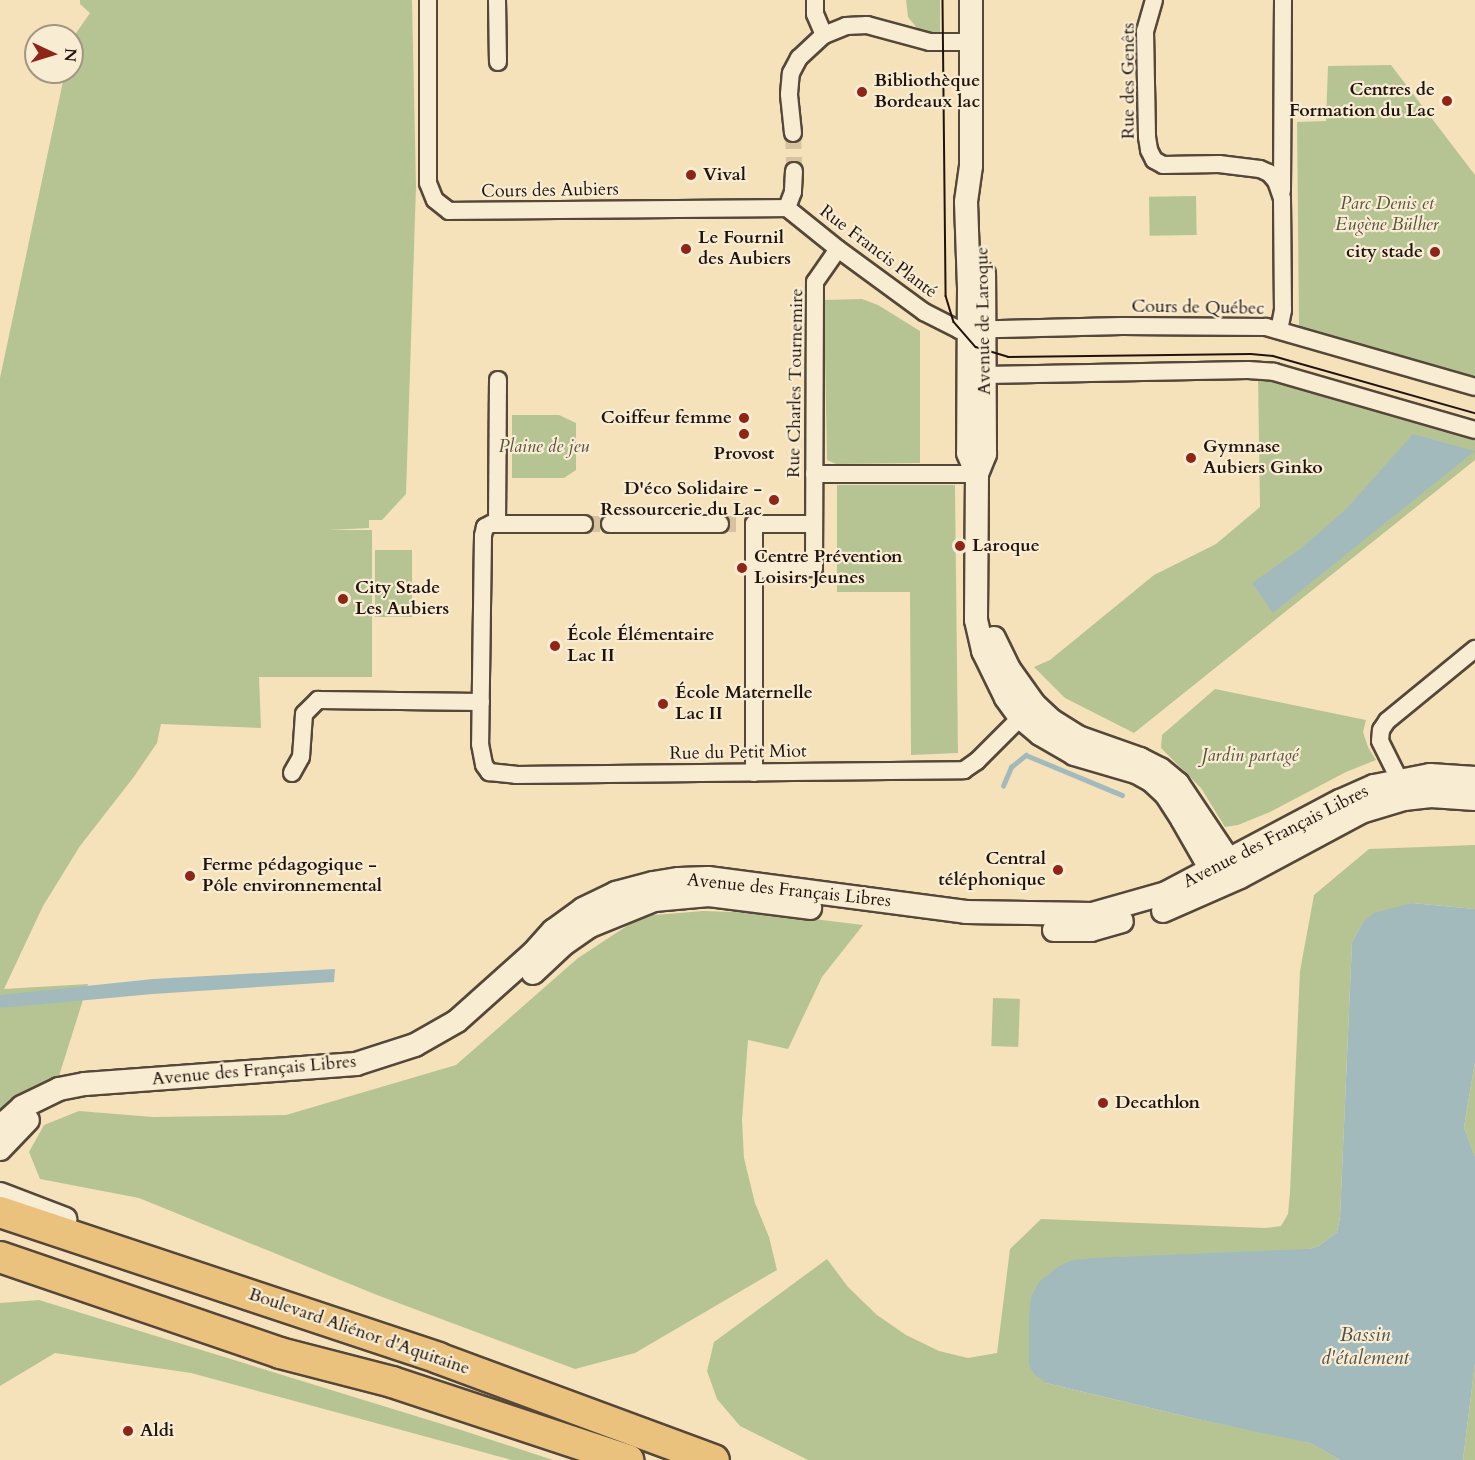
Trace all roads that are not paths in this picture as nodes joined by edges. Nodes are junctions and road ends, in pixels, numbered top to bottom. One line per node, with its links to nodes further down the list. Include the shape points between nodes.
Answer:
1 (428, 0): 13 (street, Cours des Aubiers, via 428,183 435,200 450,211)
2 (497, 0): 9 (street)
3 (815, 0): 7 (street, via 815,14)
4 (970, 0): 8 (street, Avenue de Laroque)
5 (1154, 0): 12 (street, Rue des Genêts, via 1145,31 1147,137 1154,160 1163,165 1219,164 1260,169 1276,181)
6 (1283, 0): 12 (street, Rue des Genêts)
7 (825, 35): 8 (street, via 846,26 867,25 930,42); 10 (street, via 799,58 791,73)
8 (971, 42): 15 (street, Avenue de Laroque, via 971,166 981,202)
9 (498, 62)
10 (793, 133)
11 (794, 171): 13 (street, via 794,192)
12 (1281, 198): 16 (street, Rue des Genêts)
13 (787, 207): 14 (street, Rue Francis Planté)
14 (838, 249): 15 (street, Rue Francis Planté, via 935,319 947,326); 22 (street, Rue Charles Tournemire, via 815,282)
15 (976, 330): 16 (street, Cours de Québec, via 1252,326); 17 (street, Avenue de Laroque); 18 (street, Avenue de Laroque)
16 (1279, 330): 20 (street, Cours de Québec)
17 (968, 359): 18 (street, via 976,371); 23 (street, Avenue de Laroque, via 968,453)
18 (985, 375): 21 (street, via 1267,372); 23 (street, Avenue de Laroque, via 985,454)
19 (498, 380): 24 (street)
20 (1475, 387)
21 (1475, 430)
22 (814, 474): 23 (street); 28 (street, Rue Charles Tournemire)
23 (977, 474): 32 (street, Avenue de Laroque, via 976,620 983,651 1006,698)
24 (497, 524): 25 (street); 31 (street, Rue du Petit Miot, via 485,527 483,536)
25 (584, 524)
26 (610, 524): 27 (street)
27 (720, 524)
28 (814, 524): 29 (street, Rue Charles Tournemire, via 814,568); 29 (street, via 750,524)
29 (754, 570): 34 (street)
30 (1475, 649): 36 (street, via 1381,730 1380,741)
31 (481, 702): 33 (street, via 318,700 304,714 301,757); 34 (street, Rue du Petit Miot, via 481,756 489,772 499,775)
32 (1027, 711): 34 (street, Rue du Petit Miot, via 964,770); 38 (street, Avenue de Laroque, via 1057,746 1152,781)
33 (292, 773)
34 (754, 773)
35 (1475, 778): 36 (street, Avenue des Français Libres, via 1430,775)
36 (1399, 779): 38 (street, Avenue des Français Libres, via 1340,801)
37 (1475, 799): 38 (street, Avenue des Français Libres, via 1431,796 1379,805)
38 (1225, 873): 39 (street, Avenue des Français Libres, via 1148,900 1092,914 1065,915 955,911 708,878 653,883 616,893 583,909 553,931 458,1020 415,1045 356,1064 59,1089 22,1107); 40 (street, Avenue des Français Libres, via 1151,915 1091,930 940,925 709,894 654,900 590,926 564,944 464,1034 420,1059 383,1072 325,1082 86,1098 62,1103 29,1119)
39 (0, 1127)
40 (0, 1149)
41 (0, 1194): 47 (street, via 116,1238)
42 (0, 1212): 47 (highway, Boulevard Aliénor d'Aquitaine)
43 (0, 1245): 48 (highway)
44 (0, 1257): 45 (highway, Boulevard Aliénor d'Aquitaine)
45 (31, 1269): 46 (highway); 48 (highway, Boulevard Aliénor d'Aquitaine, via 280,1353)
46 (0, 1271)
47 (190, 1274): 50 (highway, Boulevard Aliénor d'Aquitaine, via 438,1358)
48 (392, 1382): 49 (highway, Boulevard Aliénor d'Aquitaine)
49 (628, 1460)
50 (714, 1460)

